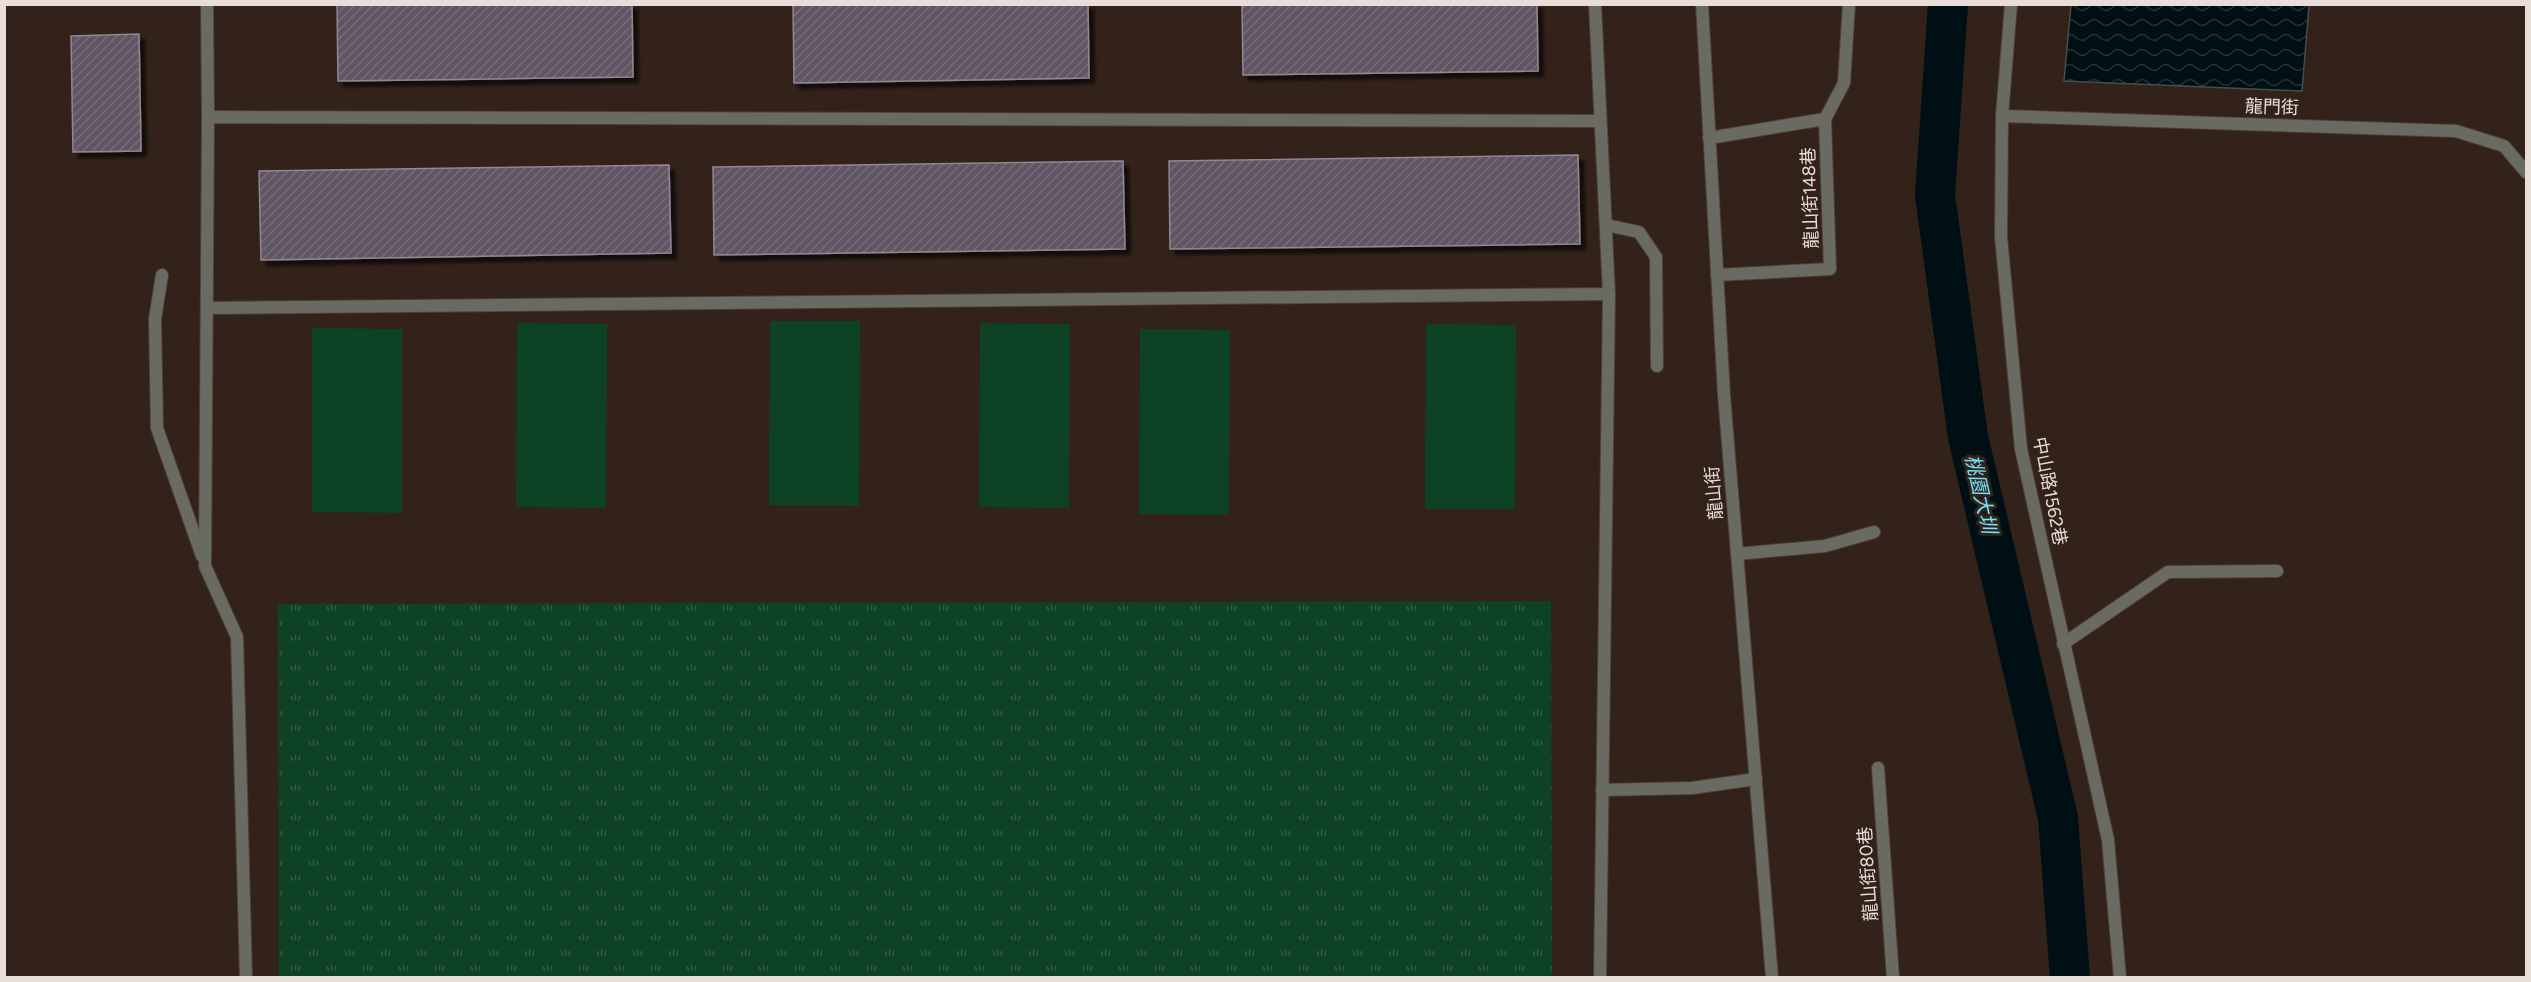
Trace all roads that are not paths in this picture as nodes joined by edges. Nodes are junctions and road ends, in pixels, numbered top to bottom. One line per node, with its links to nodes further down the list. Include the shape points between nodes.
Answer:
1 (207, 4): 7 (lane)
2 (1595, 4): 9 (lane)
3 (1702, 4): 10 (lane, 龍山街)
4 (1850, 4): 8 (lane, via 1844,82)
5 (2011, 4): 6 (lane, 中山路1562巷)
6 (2002, 116): 11 (lane, 龍門街, via 2456,131 2504,146); 22 (lane, 中山路1562巷, via 2001,237 2021,449)
7 (208, 117): 9 (lane); 16 (lane)
8 (1825, 119): 10 (lane); 14 (lane, 龍山街148巷, via 1830,269)
9 (1600, 120): 12 (lane)
10 (1709, 138): 14 (lane, 龍山街)
11 (2526, 172)
12 (1606, 225): 15 (lane); 17 (lane, via 1639,232 1656,257)
13 (162, 275): 20 (lane, via 155,319 157,428)
14 (1717, 275): 19 (lane, 龍山街)
15 (1608, 294): 16 (lane); 25 (lane)
16 (207, 308): 20 (lane)
17 (1657, 366)
18 (1874, 532): 19 (lane, via 1825,546)
19 (1737, 554): 24 (lane, 龍山街)
20 (205, 566): 26 (lane, via 237,638)
21 (2277, 571): 22 (lane, via 2169,572)
22 (2063, 644): 30 (lane, 中山路1562巷, via 2108,840)
23 (1878, 768): 29 (lane, 龍山街80巷)
24 (1756, 779): 25 (lane, via 1692,788); 28 (lane, 龍山街)
25 (1602, 790): 27 (lane)
26 (246, 978)
27 (1600, 978)
28 (1772, 978)
29 (1893, 978)
30 (2120, 978)

